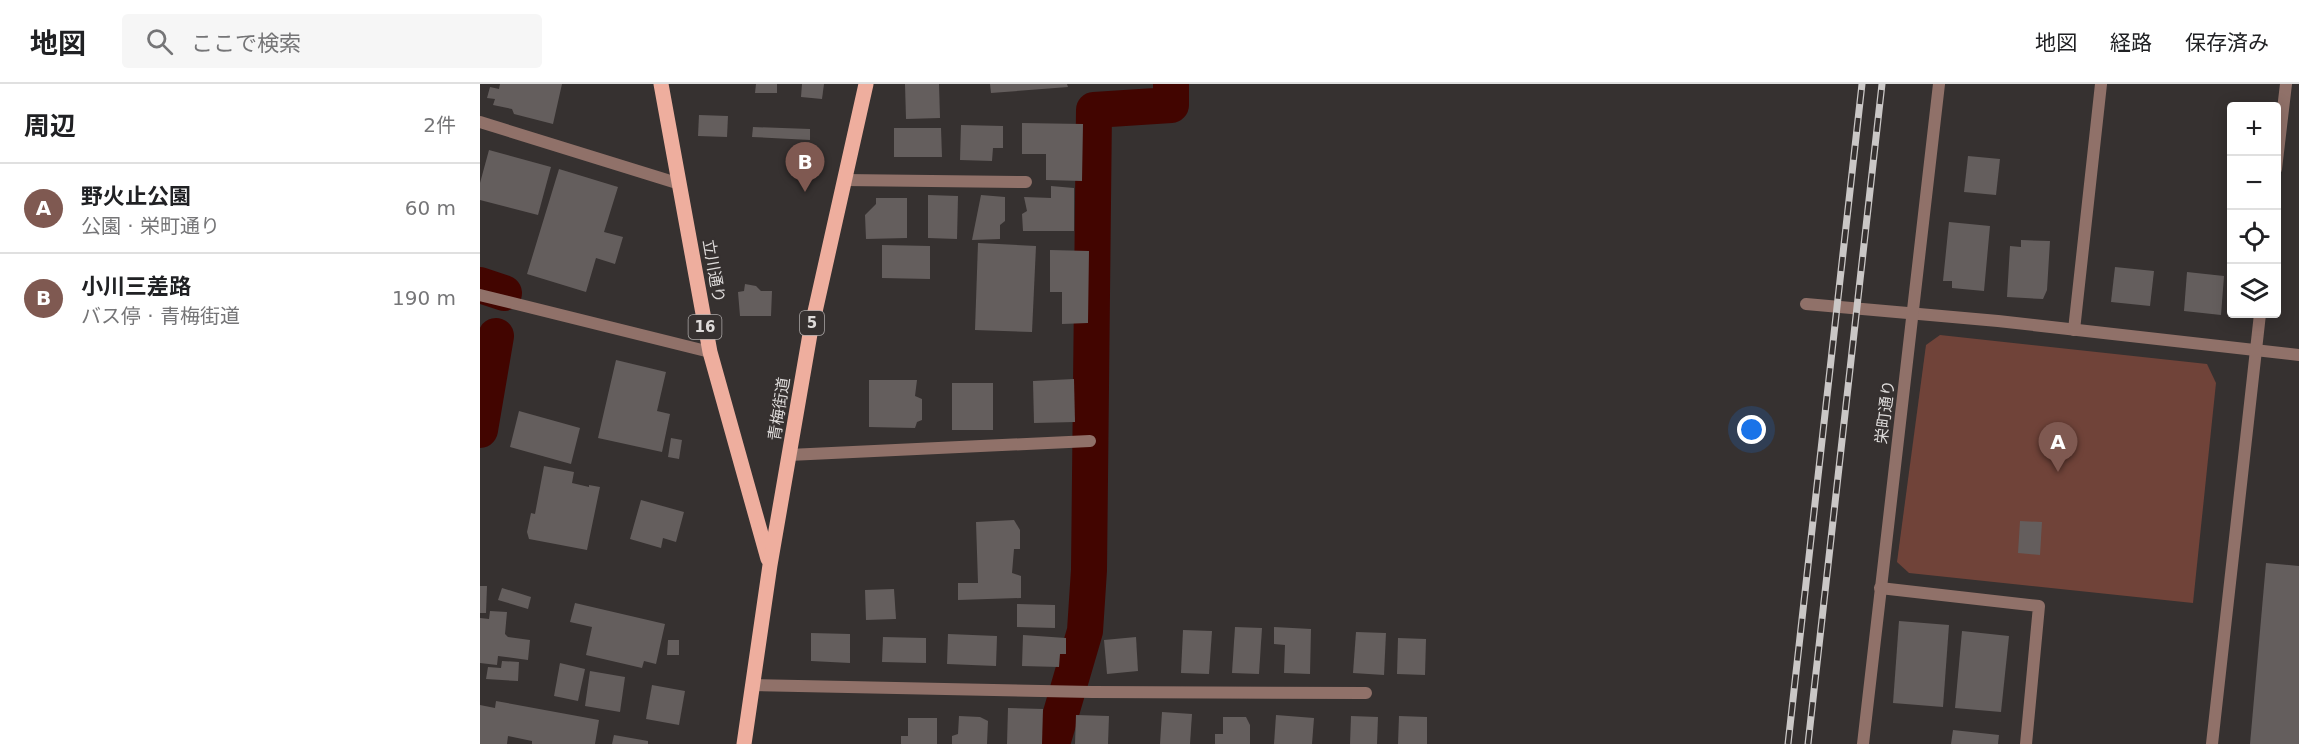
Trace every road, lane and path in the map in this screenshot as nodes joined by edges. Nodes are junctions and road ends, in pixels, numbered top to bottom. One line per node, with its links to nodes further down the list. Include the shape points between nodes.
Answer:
1 (661, 84): 10 (main road, 立川通り / 16)
2 (866, 84): 8 (main road, 青梅街道 / 5)
3 (1939, 84): 13 (street, 栄町通り)
4 (2101, 84): 15 (street)
5 (2286, 84): 7 (street)
6 (480, 122): 10 (street)
7 (2278, 156)
8 (844, 180): 9 (street); 20 (main road, 青梅街道 / 5, via 810,334)
9 (1026, 182)
10 (680, 184): 17 (main road, 立川通り / 16)
11 (480, 295): 17 (street)
12 (1806, 304): 13 (street)
13 (1913, 313): 15 (street); 22 (street, 栄町通り)
14 (2259, 318): 16 (street)
15 (2074, 330): 16 (street)
16 (2255, 350): 18 (street); 28 (street)
17 (710, 352): 21 (main road, 立川通り / 16)
18 (2299, 355)
19 (1090, 441): 20 (street)
20 (789, 455): 21 (main road, 青梅街道 / 5)
21 (770, 565): 23 (main road, 青梅街道 / 5)
22 (1880, 588): 26 (street, 栄町通り); 27 (street, via 2039,606)
23 (752, 685): 24 (street); 25 (main road, 青梅街道 / 5)
24 (1366, 693)
25 (744, 744)
26 (1863, 744)
27 (2026, 744)
28 (2212, 744)

